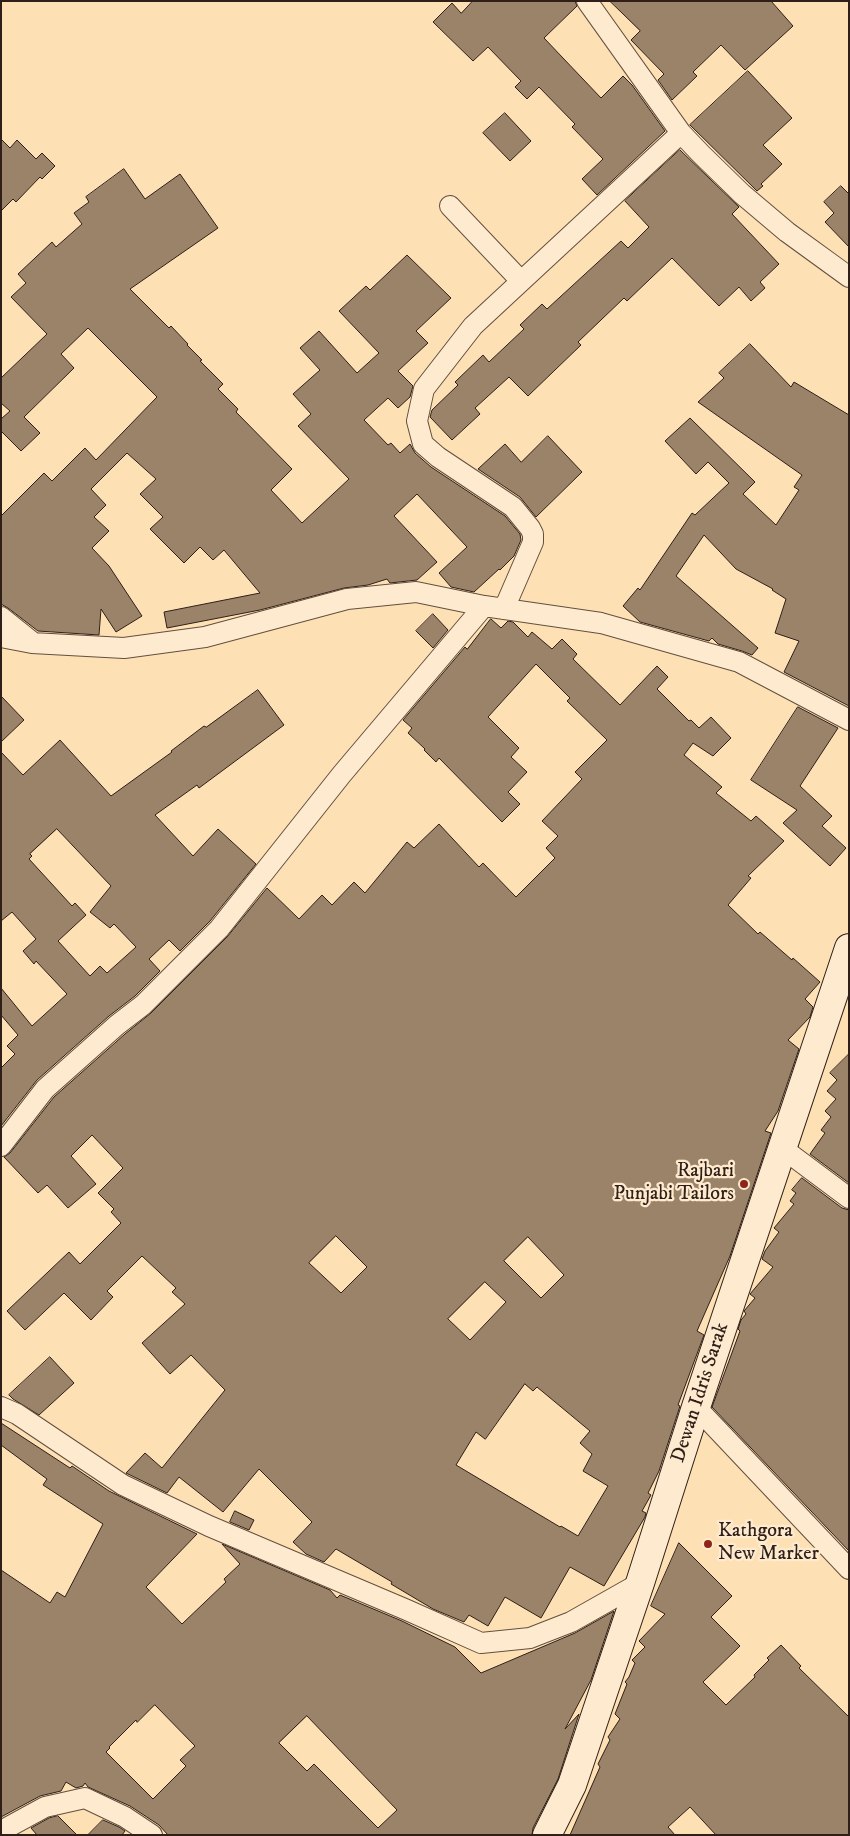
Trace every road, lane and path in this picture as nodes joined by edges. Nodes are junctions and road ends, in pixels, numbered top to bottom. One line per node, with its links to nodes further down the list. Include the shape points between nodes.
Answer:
1 (587, 1): 2 (street)
2 (680, 133): 4 (street, via 787,232); 5 (street)
3 (450, 206): 5 (street)
4 (849, 277)
5 (521, 281): 7 (street, via 473,326 424,388 417,421 423,444 513,507 533,534 533,542)
6 (484, 606): 7 (street); 10 (street, via 416,592 347,599 205,637 124,648); 13 (street, via 342,774 220,929 143,1005 45,1090)
7 (504, 609): 11 (street, via 601,623 739,662)
8 (1, 617): 10 (street)
9 (1, 637): 10 (street)
10 (32, 642)
11 (849, 720)
12 (849, 948): 14 (main road, Dewan Idris Sarak)
13 (1, 1146)
14 (782, 1148): 15 (street); 17 (main road, Dewan Idris Sarak)
15 (849, 1198)
16 (1, 1407): 19 (street, via 123,1485 209,1526 481,1643 530,1638 570,1622)
17 (696, 1407): 18 (street); 19 (main road, Dewan Idris Sarak)
18 (849, 1569)
19 (640, 1583): 22 (main road, Dewan Idris Sarak, via 572,1785)
20 (1, 1831): 21 (street, via 45,1807 85,1798 125,1817)
21 (152, 1835)
22 (547, 1835)

